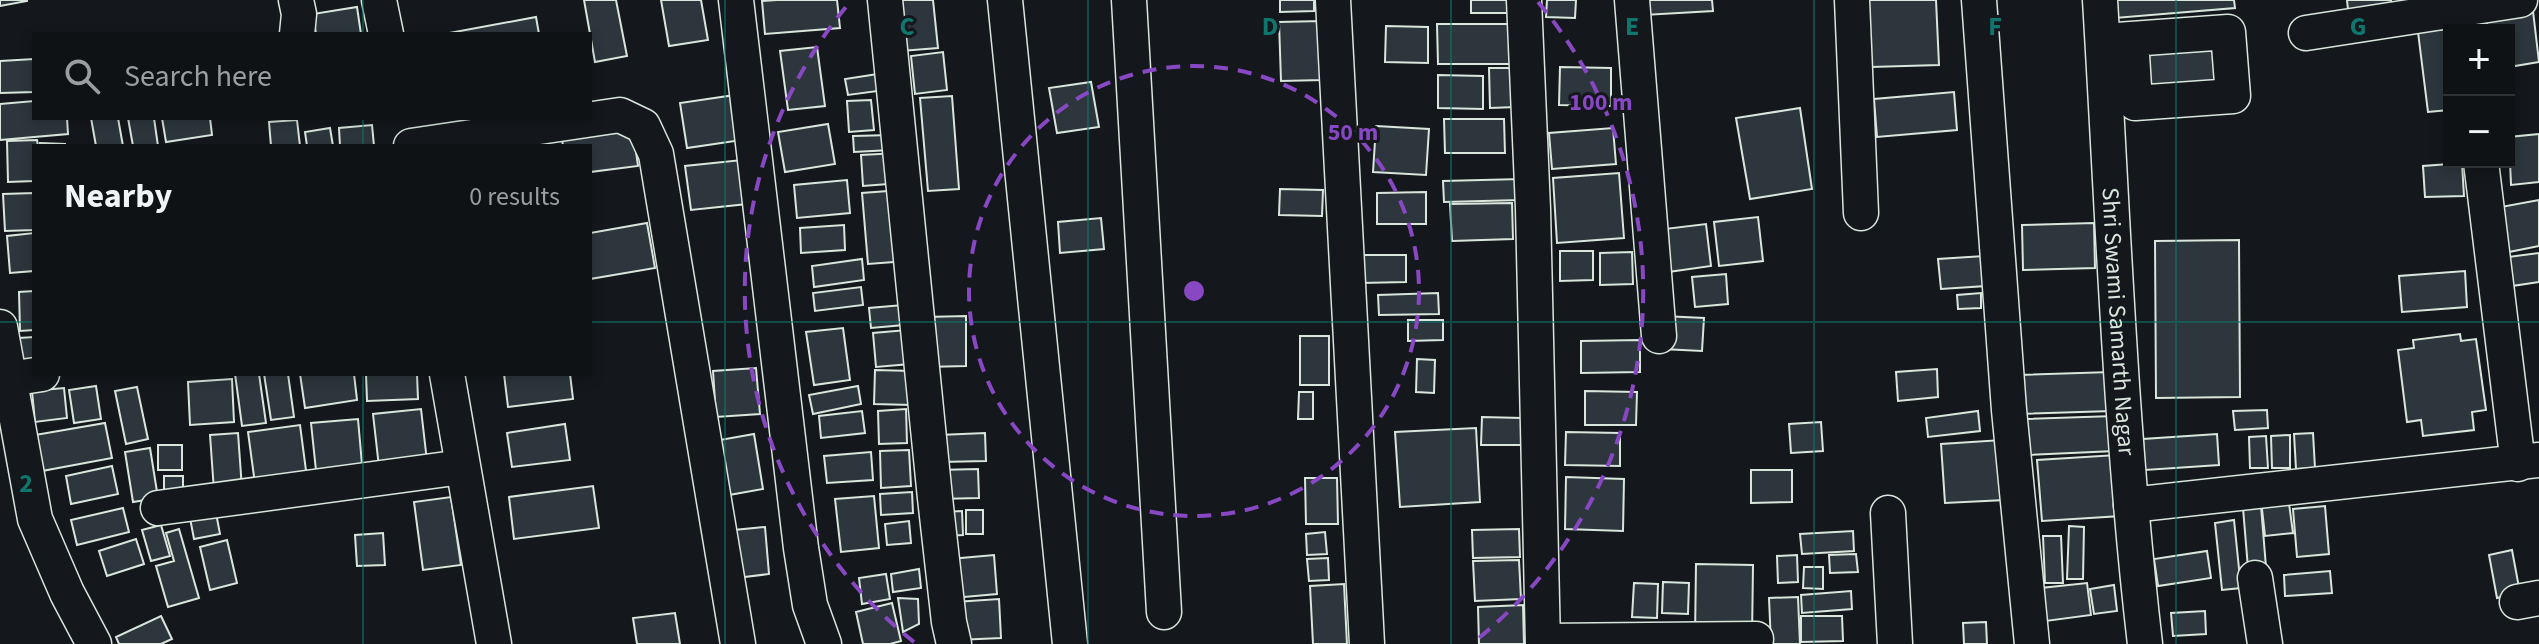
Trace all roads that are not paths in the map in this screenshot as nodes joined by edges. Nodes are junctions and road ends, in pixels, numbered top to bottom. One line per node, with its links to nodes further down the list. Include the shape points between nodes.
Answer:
1 (296, 0): 15 (street)
2 (379, 0): 16 (street)
3 (736, 0): 41 (street, via 801,548 810,605)
4 (885, 0): 42 (street)
5 (1005, 0): 43 (street)
6 (1129, 0): 35 (street)
7 (1333, 0): 44 (street)
8 (1524, 0): 37 (street)
9 (1632, 0): 26 (street)
10 (1852, 0): 24 (street)
11 (1979, 0): 46 (street)
12 (2100, 0): 31 (street, Shri Swami Samarth Nagar, via 2117,40 2119,361)
13 (2520, 0): 14 (street)
14 (2464, 20): 17 (street)
15 (297, 32)
16 (386, 32)
17 (2306, 33)
18 (592, 119): 40 (street, via 620,115 643,126 656,154)
19 (404, 120): 21 (street)
20 (586, 120): 22 (street)
21 (410, 144)
22 (424, 144)
23 (2482, 168): 29 (street)
24 (1861, 213)
25 (0, 327): 27 (street)
26 (1659, 336)
27 (25, 376): 38 (street, via 35,519)
28 (447, 376): 30 (street)
29 (2529, 462): 31 (street)
30 (462, 467): 32 (street); 39 (street)
31 (2131, 505): 47 (street, Shri Swami Samarth Nagar)
32 (158, 508)
33 (1888, 513): 45 (street)
34 (2255, 578): 48 (street)
35 (1164, 612)
36 (1756, 639): 37 (street)
37 (1543, 643)
38 (94, 644)
39 (494, 644)
40 (738, 644)
41 (824, 644)
42 (954, 644)
43 (1070, 644)
44 (1367, 644)
45 (1895, 644)
46 (2032, 644)
47 (2145, 644)
48 (2265, 644)

